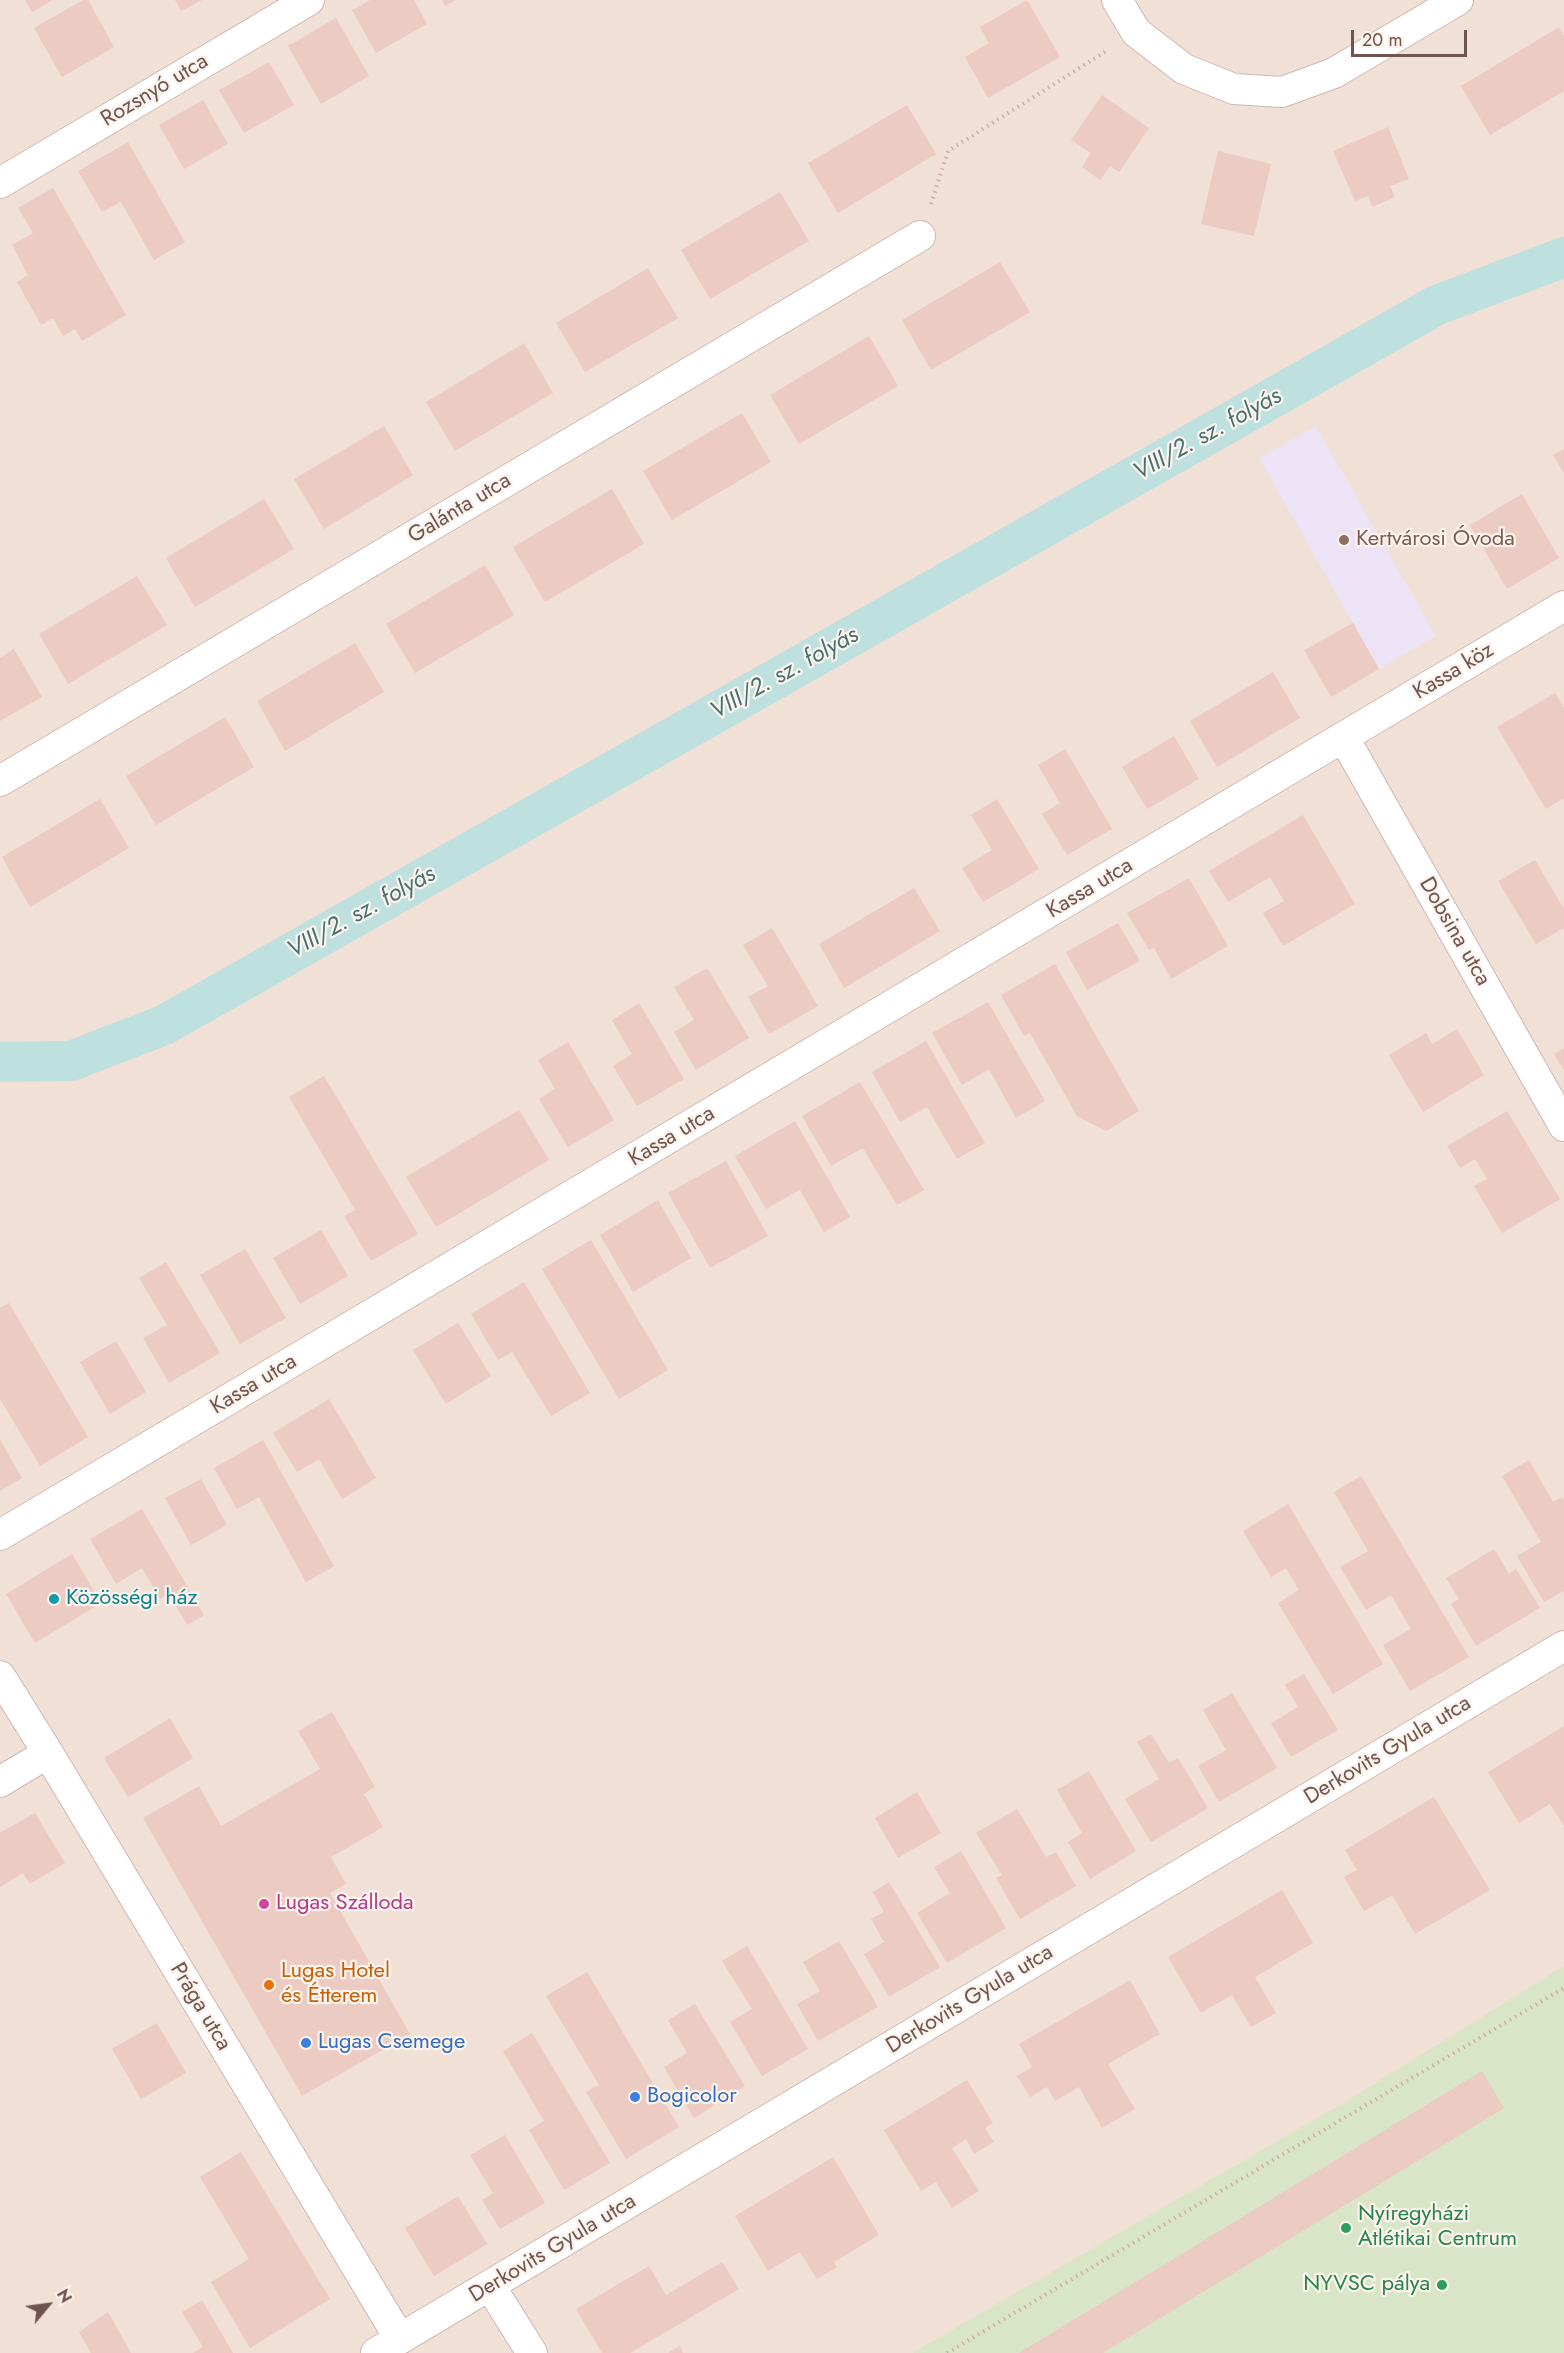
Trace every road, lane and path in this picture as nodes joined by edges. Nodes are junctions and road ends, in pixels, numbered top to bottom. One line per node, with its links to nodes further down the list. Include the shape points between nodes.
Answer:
1 (309, 0): 5 (street, Rozsnyó utca)
2 (1117, 0): 4 (street)
3 (1458, 0): 4 (street, via 1334,73 1282,92 1234,89 1184,69)
4 (1136, 32): 6 (path, via 948,151)
5 (0, 183)
6 (920, 237): 9 (street, Galánta utca)
7 (1564, 606): 8 (street, Kassa köz)
8 (1344, 738): 10 (street, Dobsina utca); 11 (street, Kassa utca)
9 (0, 781)
10 (1564, 1126)
11 (0, 1535)
12 (1564, 1646): 17 (street, Derkovits Gyula utca)
13 (0, 1676): 14 (street, Prága utca)
14 (48, 1753): 15 (street); 18 (street, Prága utca)
15 (0, 1782)
16 (1564, 1988): 20 (path)
17 (490, 2286): 18 (street, Derkovits Gyula utca); 19 (street)
18 (388, 2346)
19 (532, 2353)
20 (947, 2353)

